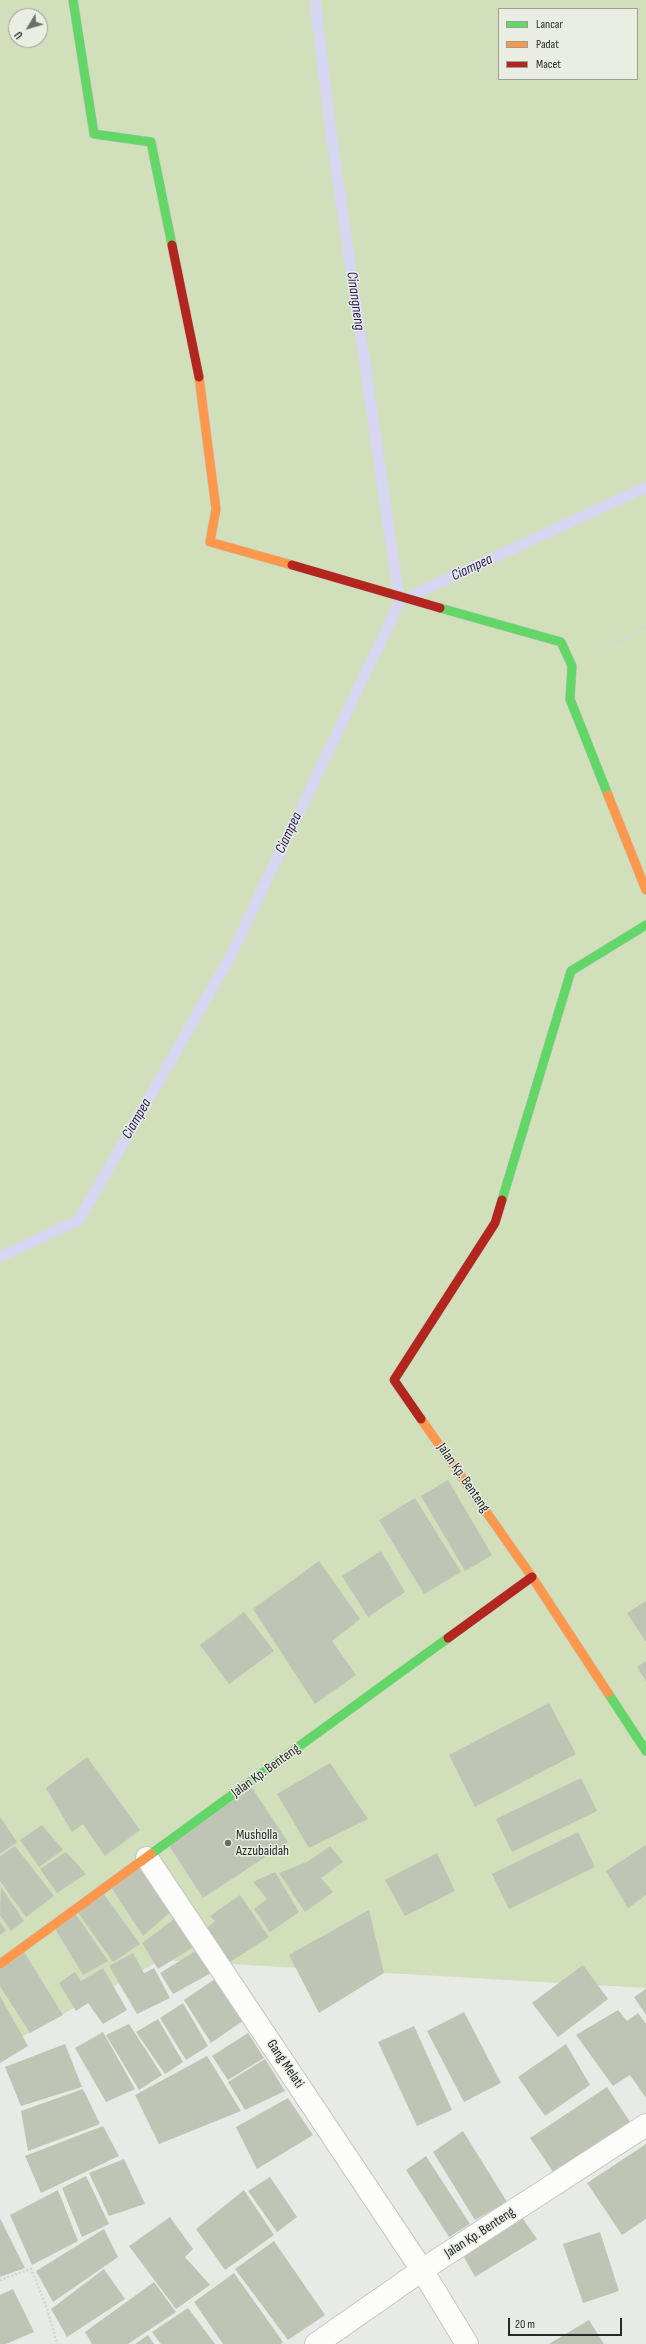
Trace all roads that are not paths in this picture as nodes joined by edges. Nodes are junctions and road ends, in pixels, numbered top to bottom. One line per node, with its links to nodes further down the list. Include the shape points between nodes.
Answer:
1 (73, 0): 2 (street, via 94,134 151,142 203,399 216,509 210,542 560,642 572,666 570,699)
2 (646, 890)
3 (646, 925): 4 (street, Jalan Kp. Benteng, via 571,971 495,1224 394,1380)
4 (532, 1577): 5 (street, Jalan Kp. Benteng); 6 (street, Jalan Kp. Benteng)
5 (646, 1751)
6 (148, 1858): 7 (street, Jalan Kp. Benteng); 9 (street, Gang Melati)
7 (0, 1964)
8 (646, 2125): 9 (street, Jalan Kp. Benteng)
9 (422, 2270): 10 (street, Jalan Kp. Benteng); 11 (street, Gang Melati)
10 (316, 2344)
11 (467, 2344)

